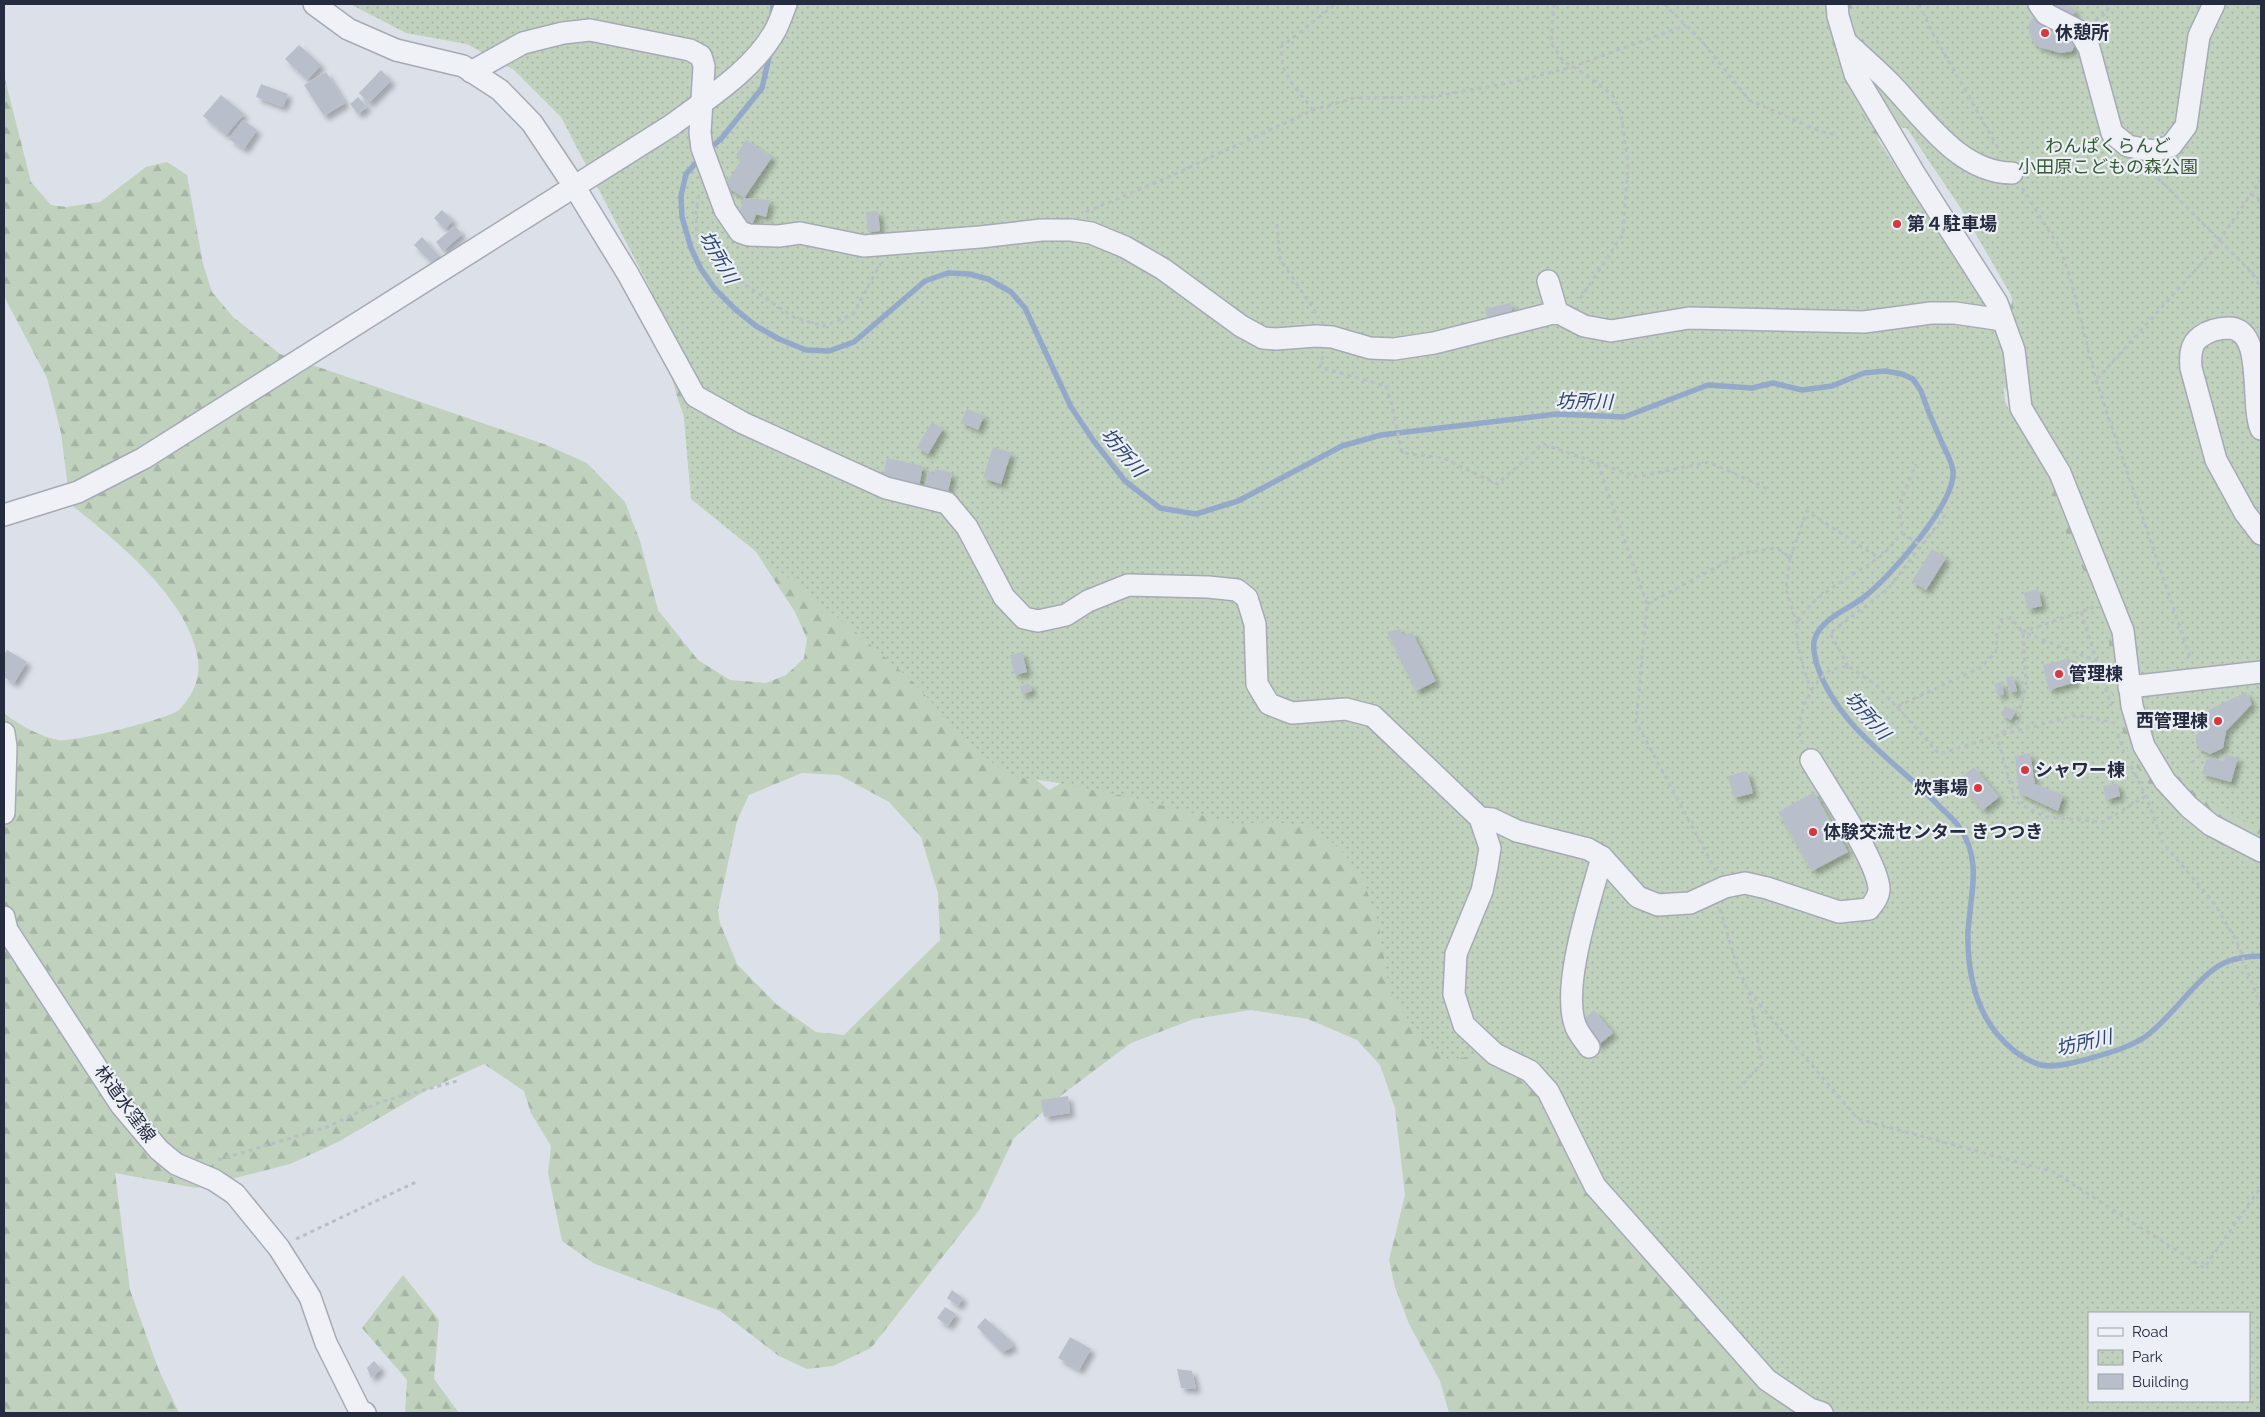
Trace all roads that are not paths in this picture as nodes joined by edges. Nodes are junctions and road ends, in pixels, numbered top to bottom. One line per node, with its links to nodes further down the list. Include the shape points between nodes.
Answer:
1 (314, 4): 7 (street, via 348,29 396,50 462,66)
2 (786, 4): 8 (street, via 775,30 748,65)
3 (1837, 4): 6 (street)
4 (2039, 4): 5 (street, via 2046,14 2079,31 2089,48 2112,133 2128,146 2153,151 2171,146 2186,126 2199,36)
5 (2214, 4)
6 (1846, 43): 9 (street, via 1961,155 1983,168); 13 (street, via 1856,74 1914,173 1997,303)
7 (471, 72): 8 (street, via 523,43 590,30 690,50 701,56 704,66); 10 (street, via 500,90 532,123)
8 (702, 102): 10 (street, via 672,125); 12 (street, via 700,133 707,163 725,210 740,232 749,235 800,233 864,246 1033,230 1091,233 1125,246 1163,269 1241,326 1263,338 1276,340 1316,336 1370,348 1394,349)
9 (2012, 173)
10 (574, 186): 15 (street, via 144,458 78,492); 22 (street, via 628,274 695,396 743,423 886,488 947,502 967,527 1004,596 1024,618 1038,621 1066,615 1088,601 1128,585 1237,590 1248,598 1255,624 1257,684 1269,704 1292,713 1346,709 1372,716)
11 (1548, 281): 12 (street)
12 (1562, 314): 13 (street, via 1584,326 1611,330 1690,318 1864,322 1955,313)
13 (2003, 320): 18 (street, via 2014,350 2021,408 2060,474 2123,630)
14 (2261, 429): 16 (street, via 2256,401 2257,367 2245,334 2236,328 2221,328 2198,338 2190,353 2191,368 2216,460 2244,514)
15 (4, 515)
16 (2261, 534)
17 (2261, 672): 18 (street)
18 (2129, 687): 23 (street, via 2144,746 2165,782 2211,825)
19 (4, 733): 21 (street)
20 (1811, 760): 24 (street, via 1874,866 1879,890 1869,909 1838,912 1745,883 1720,889 1690,903 1658,905 1646,902 1632,892)
21 (4, 813)
22 (1480, 818): 24 (street, via 1492,818 1517,830 1580,846); 28 (street, via 1490,848 1487,867 1482,891 1456,954 1454,994 1464,1025 1495,1054 1530,1071 1548,1091 1594,1186 1767,1380 1810,1409)
23 (2261, 851)
24 (1602, 857): 26 (street, via 1577,954 1572,995 1576,1026)
25 (4, 917): 27 (street, 林道水窪線, via 7,930 121,1105 159,1150 176,1164 214,1180 235,1194 279,1248 310,1297 326,1343 360,1410)
26 (1589, 1047)
27 (365, 1413)
28 (1822, 1413)

